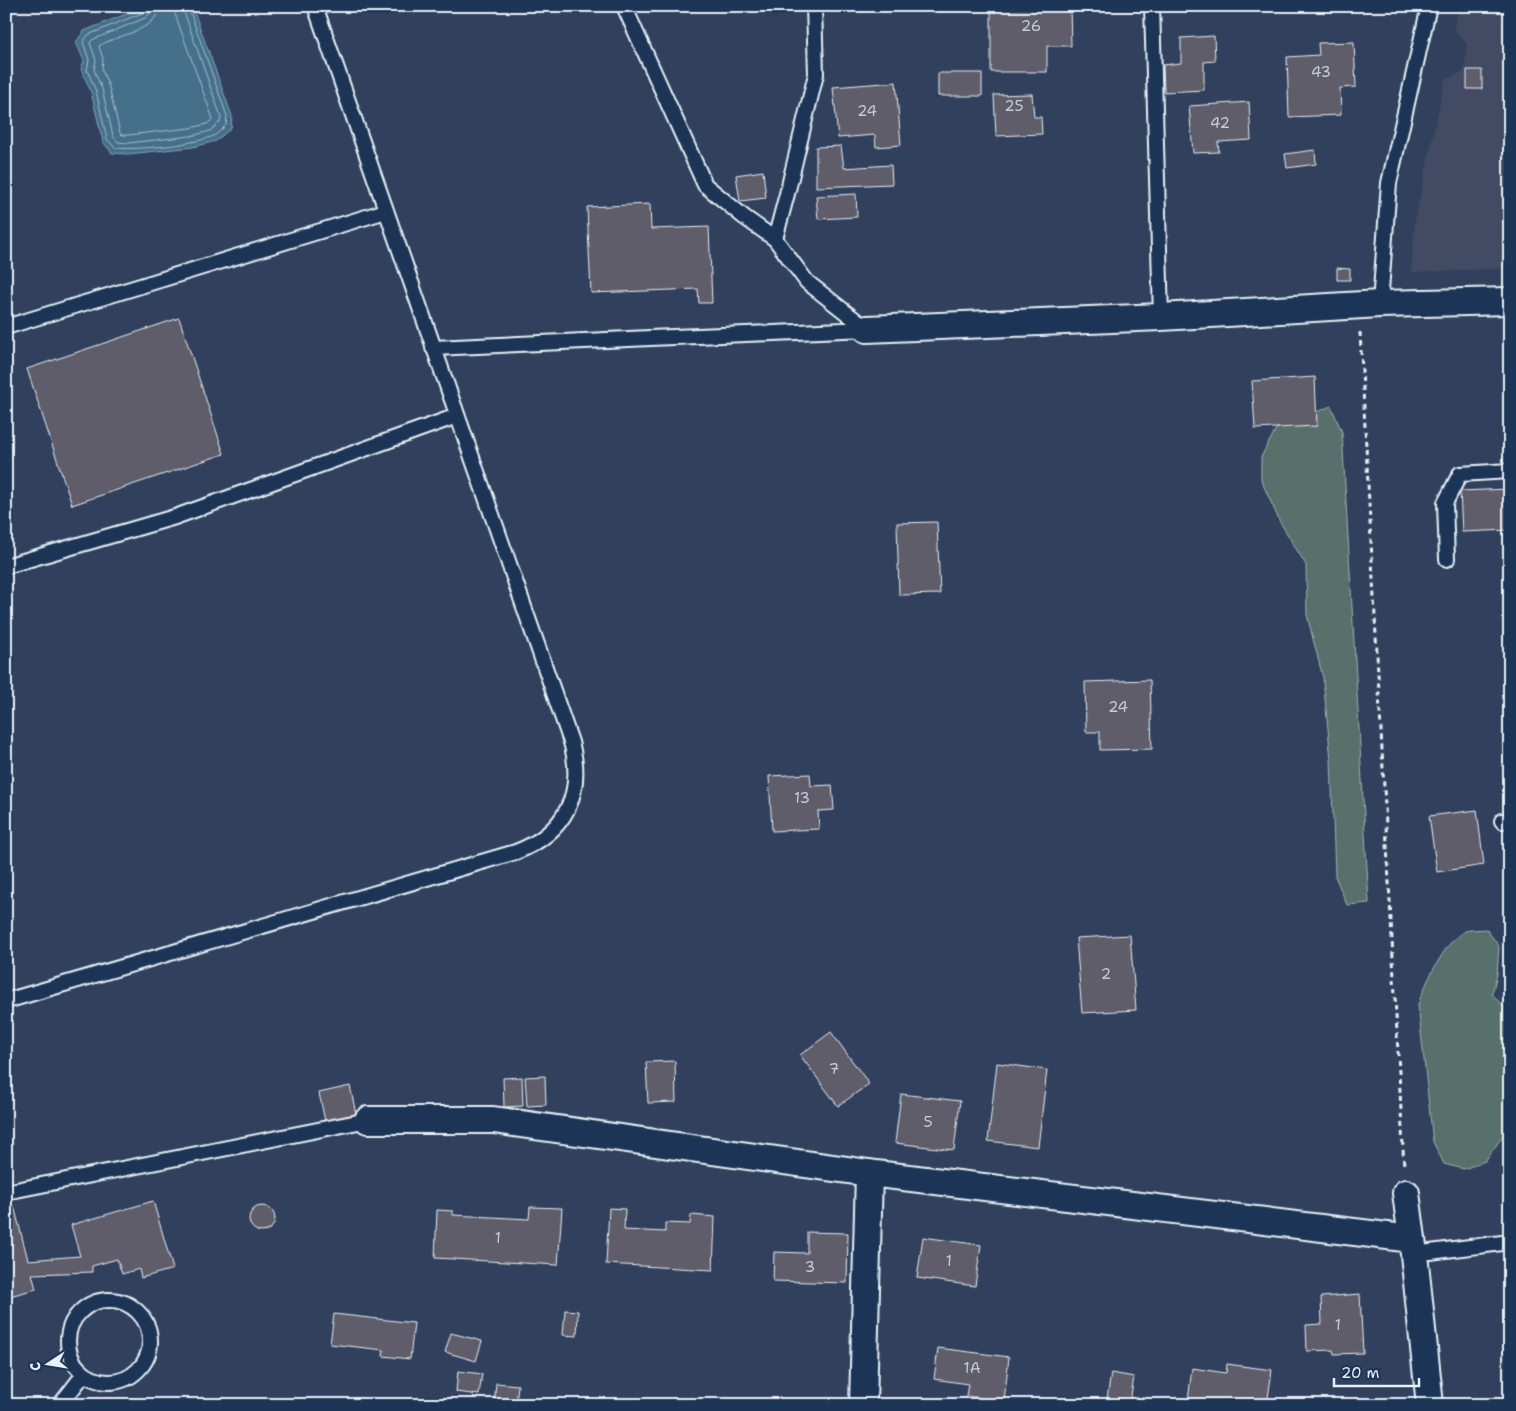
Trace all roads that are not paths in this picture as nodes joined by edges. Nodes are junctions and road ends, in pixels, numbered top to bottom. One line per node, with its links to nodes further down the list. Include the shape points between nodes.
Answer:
1 (316, 6): 6 (lane)
2 (624, 6): 7 (lane, via 705,184)
3 (814, 6): 7 (lane, via 816,74)
4 (1152, 6): 10 (lane)
5 (1429, 6): 9 (lane, via 1389,183)
6 (386, 211): 11 (lane); 13 (lane)
7 (774, 239): 12 (lane, via 807,282)
8 (1510, 301): 9 (street)
9 (1369, 305): 10 (street)
10 (1161, 317): 12 (street)
11 (6, 327)
12 (867, 329): 13 (lane)
13 (433, 348): 14 (lane)
14 (457, 416): 17 (lane, via 175,517); 18 (lane, via 575,756 572,796 560,821 541,840 516,852)
15 (1510, 471): 16 (lane, via 1460,474 1445,503)
16 (1447, 558)
17 (6, 566)
18 (6, 1001)
19 (368, 1120): 20 (street, via 493,1120); 21 (lane)
20 (869, 1173): 24 (street); 27 (street)
21 (6, 1192)
22 (1406, 1193): 24 (street)
23 (1510, 1242): 24 (lane)
24 (1413, 1246): 28 (street)
25 (84, 1374): 25 (lane, via 74,1362 68,1346 69,1330 76,1315 88,1305 104,1300 121,1301 134,1308 145,1320 150,1336 149,1353 142,1366 128,1377 114,1382); 26 (lane)
26 (60, 1405)
27 (863, 1405)
28 (1430, 1405)

